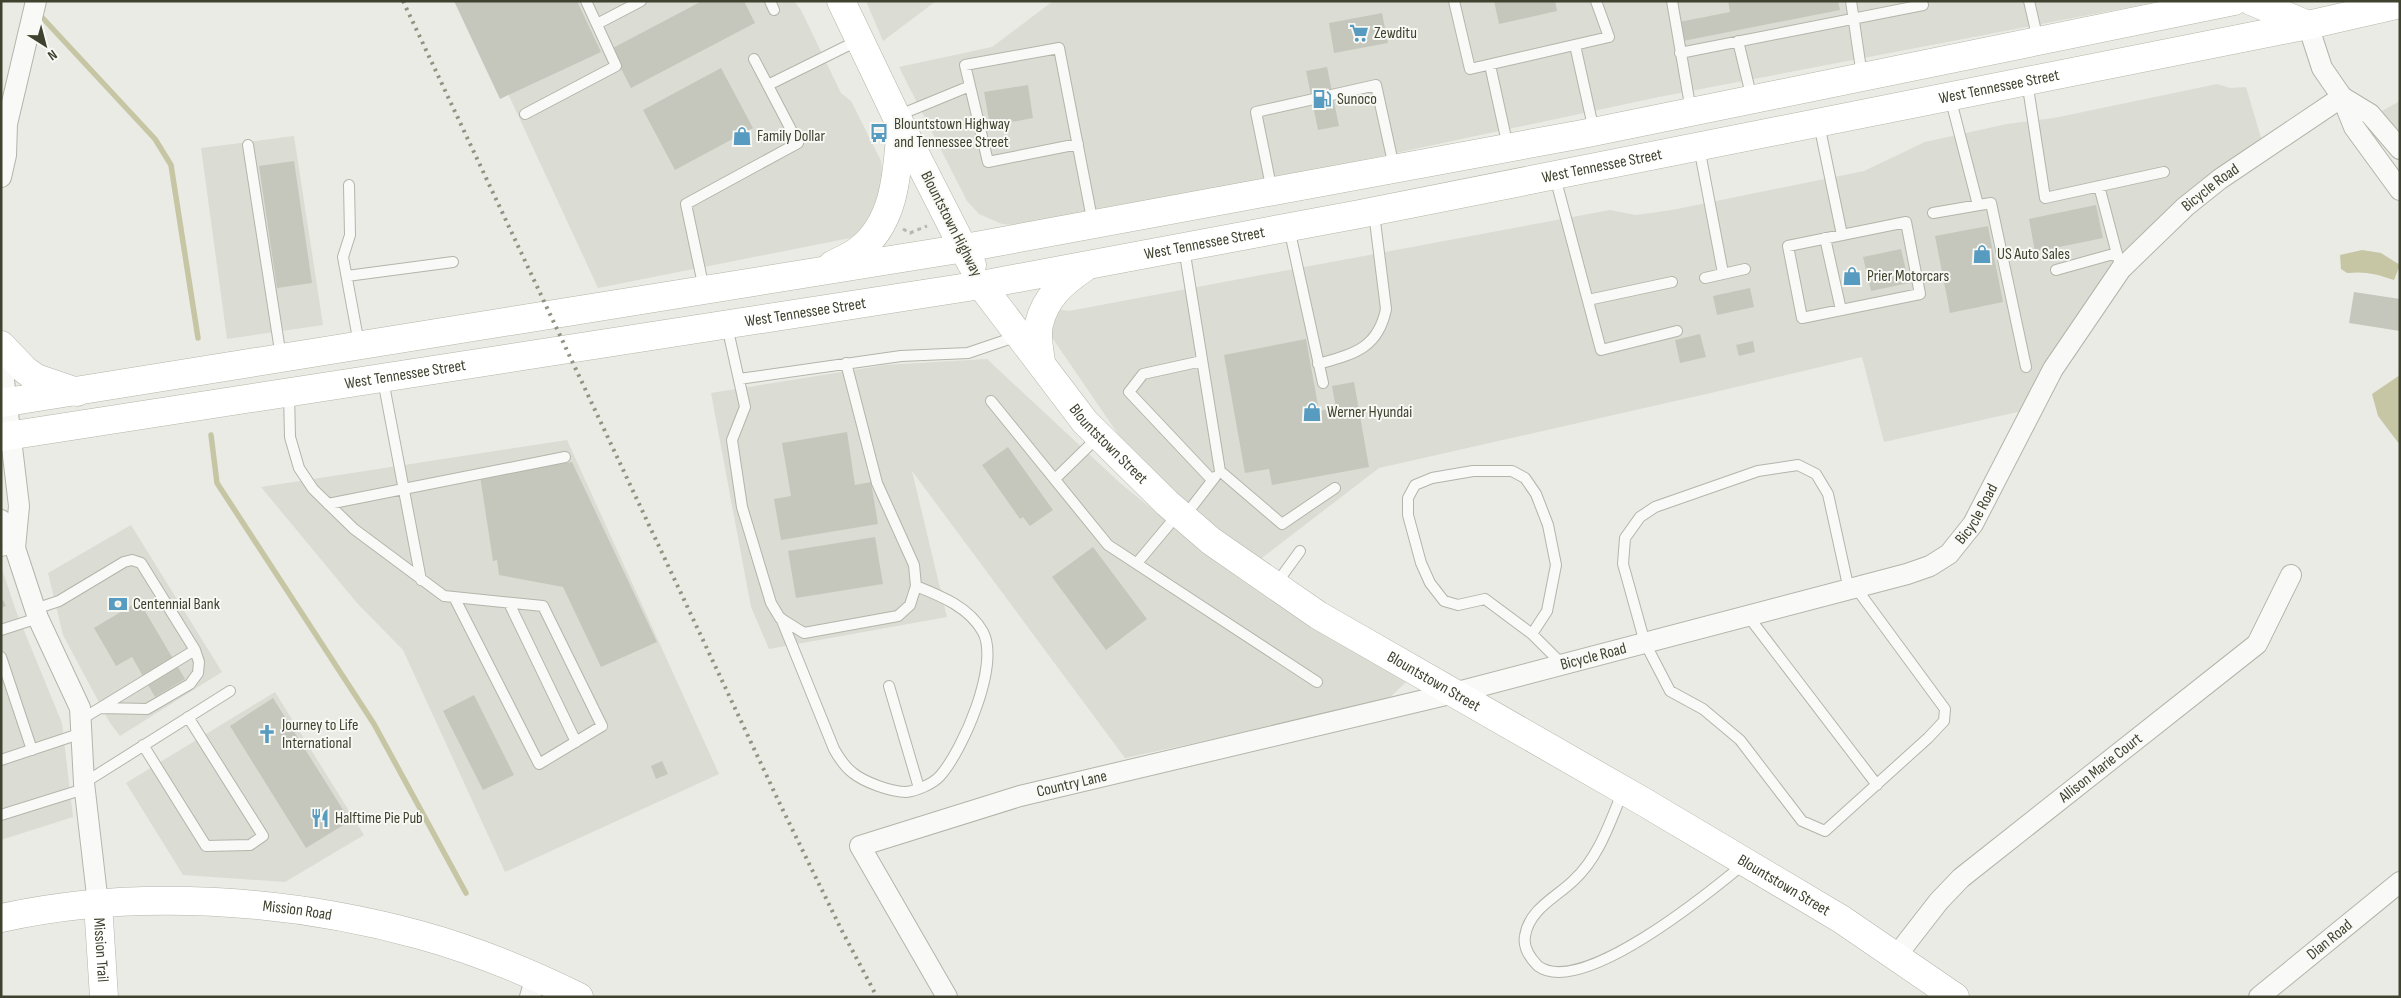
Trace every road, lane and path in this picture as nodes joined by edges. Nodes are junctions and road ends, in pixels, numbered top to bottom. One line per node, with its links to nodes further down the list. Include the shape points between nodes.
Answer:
1 (36, 1): 38 (street)
2 (586, 1): 17 (lane)
3 (641, 1): 17 (lane)
4 (841, 1): 19 (main road, Blountstown Highway)
5 (1454, 1): 26 (lane, via 1470,69)
6 (1596, 1): 22 (lane, via 1609,37)
7 (1672, 1): 24 (lane)
8 (1850, 1): 16 (lane)
9 (2029, 1): 21 (lane)
10 (2234, 1): 15 (main road, West Tennessee Street)
11 (2251, 1): 18 (main road)
12 (2332, 1): 18 (main road)
13 (2400, 4): 18 (main road, West Tennessee Street)
14 (1923, 5): 16 (lane)
15 (2206, 7): 21 (main road, West Tennessee Street); 23 (main road, via 2204,30)
16 (1853, 19): 20 (lane); 27 (lane)
17 (597, 24): 35 (lane, via 616,66)
18 (2308, 25): 23 (main road, West Tennessee Street); 32 (street, via 2322,68)
19 (860, 40): 29 (lane); 36 (main road, Blountstown Highway)
20 (1738, 41): 24 (lane); 33 (lane)
21 (2038, 41): 27 (main road, West Tennessee Street)
22 (1574, 46): 26 (lane); 39 (lane)
23 (2194, 48): 28 (main road, West Tennessee Street)
24 (1680, 53): 34 (lane)
25 (754, 59): 29 (lane)
26 (1490, 65): 43 (lane)
27 (1862, 77): 33 (main road, West Tennessee Street)
28 (2027, 81): 31 (main road, West Tennessee Street); 50 (lane, via 2045,198)
29 (768, 85): 75 (lane, via 798,143 686,204)
30 (970, 86): 36 (lane); 40 (lane, via 988,162); 40 (lane, via 965,65 1059,48)
31 (1950, 96): 37 (main road, West Tennessee Street); 53 (lane)
32 (2342, 97): 44 (street, via 2370,114); 51 (street, via 2354,126); 64 (street, Bicycle Road, via 2220,179)
33 (1753, 100): 34 (main road, West Tennessee Street)
34 (1692, 112): 39 (main road, West Tennessee Street); 42 (main road)
35 (525, 114)
36 (898, 121): 63 (main road, Blountstown Highway); 69 (main road, via 895,189 883,220 875,235 859,251)
37 (1819, 123): 42 (main road, West Tennessee Street); 60 (lane)
38 (4, 128): 48 (street, via 6,155)
39 (1594, 132): 43 (main road, West Tennessee Street)
40 (1078, 144): 56 (lane)
41 (248, 145): 85 (lane)
42 (1698, 146): 47 (main road, West Tennessee Street); 70 (lane)
43 (1509, 148): 45 (main road, West Tennessee Street)
44 (2400, 149)
45 (1395, 169): 52 (main road, West Tennessee Street); 52 (lane, via 1376,85 1256,112)
46 (2164, 172): 50 (lane)
47 (1554, 175): 54 (main road, West Tennessee Street); 76 (lane)
48 (1, 177)
49 (349, 185): 71 (lane, via 350,235 343,257)
50 (2099, 186): 64 (lane)
51 (2400, 190)
52 (1272, 192): 56 (main road, West Tennessee Street)
53 (1978, 206): 55 (lane); 90 (lane, via 1991,203)
54 (1374, 211): 59 (main road, West Tennessee Street); 89 (lane, via 1386,309 1384,321 1361,350)
55 (1933, 213)
56 (1094, 224): 63 (main road, West Tennessee Street)
57 (896, 225): 58 (path, via 910,233)
58 (930, 225)
59 (1289, 228): 62 (main road, West Tennessee Street); 89 (lane)
60 (1842, 235): 61 (lane); 77 (lane, via 1906,222 1920,294)
61 (1825, 238): 77 (lane); 77 (lane, via 1788,246 1802,318)
62 (1184, 247): 66 (main road, West Tennessee Street); 86 (lane)
63 (965, 248): 69 (main road, West Tennessee Street); 74 (main road, Blountstown Highway)
64 (2119, 261): 68 (lane); 117 (street, Bicycle Road, via 2053,369 1973,524 1958,545 1930,566)
65 (453, 262): 71 (lane)
66 (1088, 265): 74 (main road, West Tennessee Street); 88 (main road, via 1056,288 1046,307 1039,325)
67 (1745, 269): 70 (lane)
68 (2056, 270)
69 (820, 272): 75 (main road, West Tennessee Street)
70 (1722, 273): 72 (lane)
71 (347, 276): 82 (lane)
72 (1705, 278)
73 (1672, 282): 76 (lane)
74 (981, 285): 78 (main road, West Tennessee Street); 80 (main road, Blountstown Street)
75 (704, 291): 82 (main road, West Tennessee Street)
76 (1588, 300): 79 (lane, via 1601,350)
77 (1841, 310)
78 (726, 324): 91 (main road, West Tennessee Street); 92 (lane)
79 (1677, 331)
80 (1019, 335): 87 (lane, via 968,353 900,356); 88 (main road, Blountstown Street)
81 (1, 346): 94 (main road, via 36,378)
82 (360, 347): 83 (main road, West Tennessee Street)
83 (326, 352): 85 (main road, West Tennessee Street); 95 (main road, via 292,382)
84 (1, 355): 98 (street)
85 (281, 359): 94 (main road, West Tennessee Street); 96 (main road, via 262,384)
86 (1202, 361): 102 (lane); 104 (lane, via 1143,374 1129,392)
87 (846, 363): 92 (lane); 115 (lane, via 877,483 914,565)
88 (1040, 364): 100 (main road, Blountstown Street)
89 (1318, 364): 93 (lane)
90 (2026, 367)
91 (383, 378): 95 (main road, West Tennessee Street); 106 (lane)
92 (739, 379): 122 (lane, via 744,407 732,440 742,507 771,602)
93 (1323, 383)
94 (77, 392): 98 (main road, West Tennessee Street)
95 (289, 392): 96 (main road, West Tennessee Street); 107 (lane, via 290,437 299,468)
96 (244, 399): 99 (main road, West Tennessee Street)
97 (991, 401): 103 (lane)
98 (4, 403): 99 (street)
99 (7, 436): 110 (street, via 19,506)
100 (1098, 436): 103 (lane); 108 (main road, Blountstown Street)
101 (565, 458): 106 (lane)
102 (1220, 471): 104 (lane); 105 (lane, via 1282,524)
103 (1055, 479): 112 (lane, via 1108,545)
104 (1212, 480): 108 (lane)
105 (1335, 488)
106 (404, 489): 107 (lane); 114 (lane)
107 (328, 504): 114 (lane, via 354,529)
108 (1181, 515): 112 (lane); 116 (main road, Blountstown Street)
109 (1, 520): 110 (street)
110 (8, 549): 120 (street)
111 (1300, 551): 116 (lane)
112 (1137, 563): 129 (lane)
113 (2291, 575): 149 (street, Allison Marie Court, via 2257,644 1961,878)
114 (421, 580): 118 (lane, via 444,596)
115 (916, 586): 122 (lane, via 910,605 898,616 804,633); 142 (lane, via 945,598 969,614 988,644 984,682 961,741 940,776)
116 (1275, 586): 132 (main road, Blountstown Street, via 1318,615)
117 (1852, 589): 121 (street, Bicycle Road); 125 (lane, via 1828,494 1816,474 1798,464 1758,471 1655,507 1640,517 1625,538 1623,564); 140 (lane, via 1945,709 1944,720 1928,738)
118 (454, 597): 119 (lane); 136 (lane, via 539,764)
119 (509, 603): 136 (lane); 136 (lane, via 543,606 602,726)
120 (36, 613): 123 (lane); 126 (lane, via 132,560 141,563); 135 (street, via 76,697)
121 (1748, 616): 125 (street, Bicycle Road); 140 (lane)
122 (780, 618): 142 (lane, via 834,750 842,762 854,774 891,789 906,792)
123 (1, 630)
124 (1532, 634): 124 (lane, via 1547,611 1556,565 1548,525 1536,494 1525,478 1512,471 1472,470 1415,485 1408,498 1408,515 1420,563 1444,601 1458,605 1485,599); 128 (lane)
125 (1645, 643): 128 (street, Bicycle Road); 140 (lane, via 1670,691 1703,709 1740,740 1802,821 1825,831)
126 (195, 650): 133 (lane); 133 (lane, via 198,673 190,684 147,709)
127 (1, 658): 138 (lane)
128 (1563, 665): 132 (street, Bicycle Road)
129 (1318, 682)
130 (888, 686): 142 (lane)
131 (230, 691): 134 (lane)
132 (1454, 693): 143 (main road, Blountstown Street); 153 (street, Country Lane, via 1020,796 860,846)
133 (100, 708): 135 (lane)
134 (188, 717): 137 (lane); 137 (lane, via 263,836 250,845 206,846)
135 (82, 726): 138 (lane); 141 (street)
136 (576, 742)
137 (143, 745): 141 (lane)
138 (32, 750): 139 (lane)
139 (1, 760)
140 (1876, 785)
141 (84, 786): 144 (lane); 147 (street)
142 (919, 788)
143 (1624, 790): 145 (main road, Blountstown Street); 145 (lane, via 1596,854 1575,880 1544,904 1529,924 1525,937 1528,953 1545,973 1560,976 1584,973 1609,963 1669,925)
144 (1, 815)
145 (1746, 862): 149 (main road, Blountstown Street)
146 (2400, 882): 155 (street, Dian Road)
147 (98, 904): 148 (main road, Mission Road); 150 (main road, Mission Road, via 184,902 263,906 330,916 420,935); 151 (main road, Mission Trail)
148 (1, 918)
149 (1897, 955): 154 (main road, Blountstown Street)
150 (533, 987): 152 (main road, Mission Road)
151 (104, 997)
152 (578, 997)
153 (947, 997)
154 (1956, 997)
155 (2259, 997)

